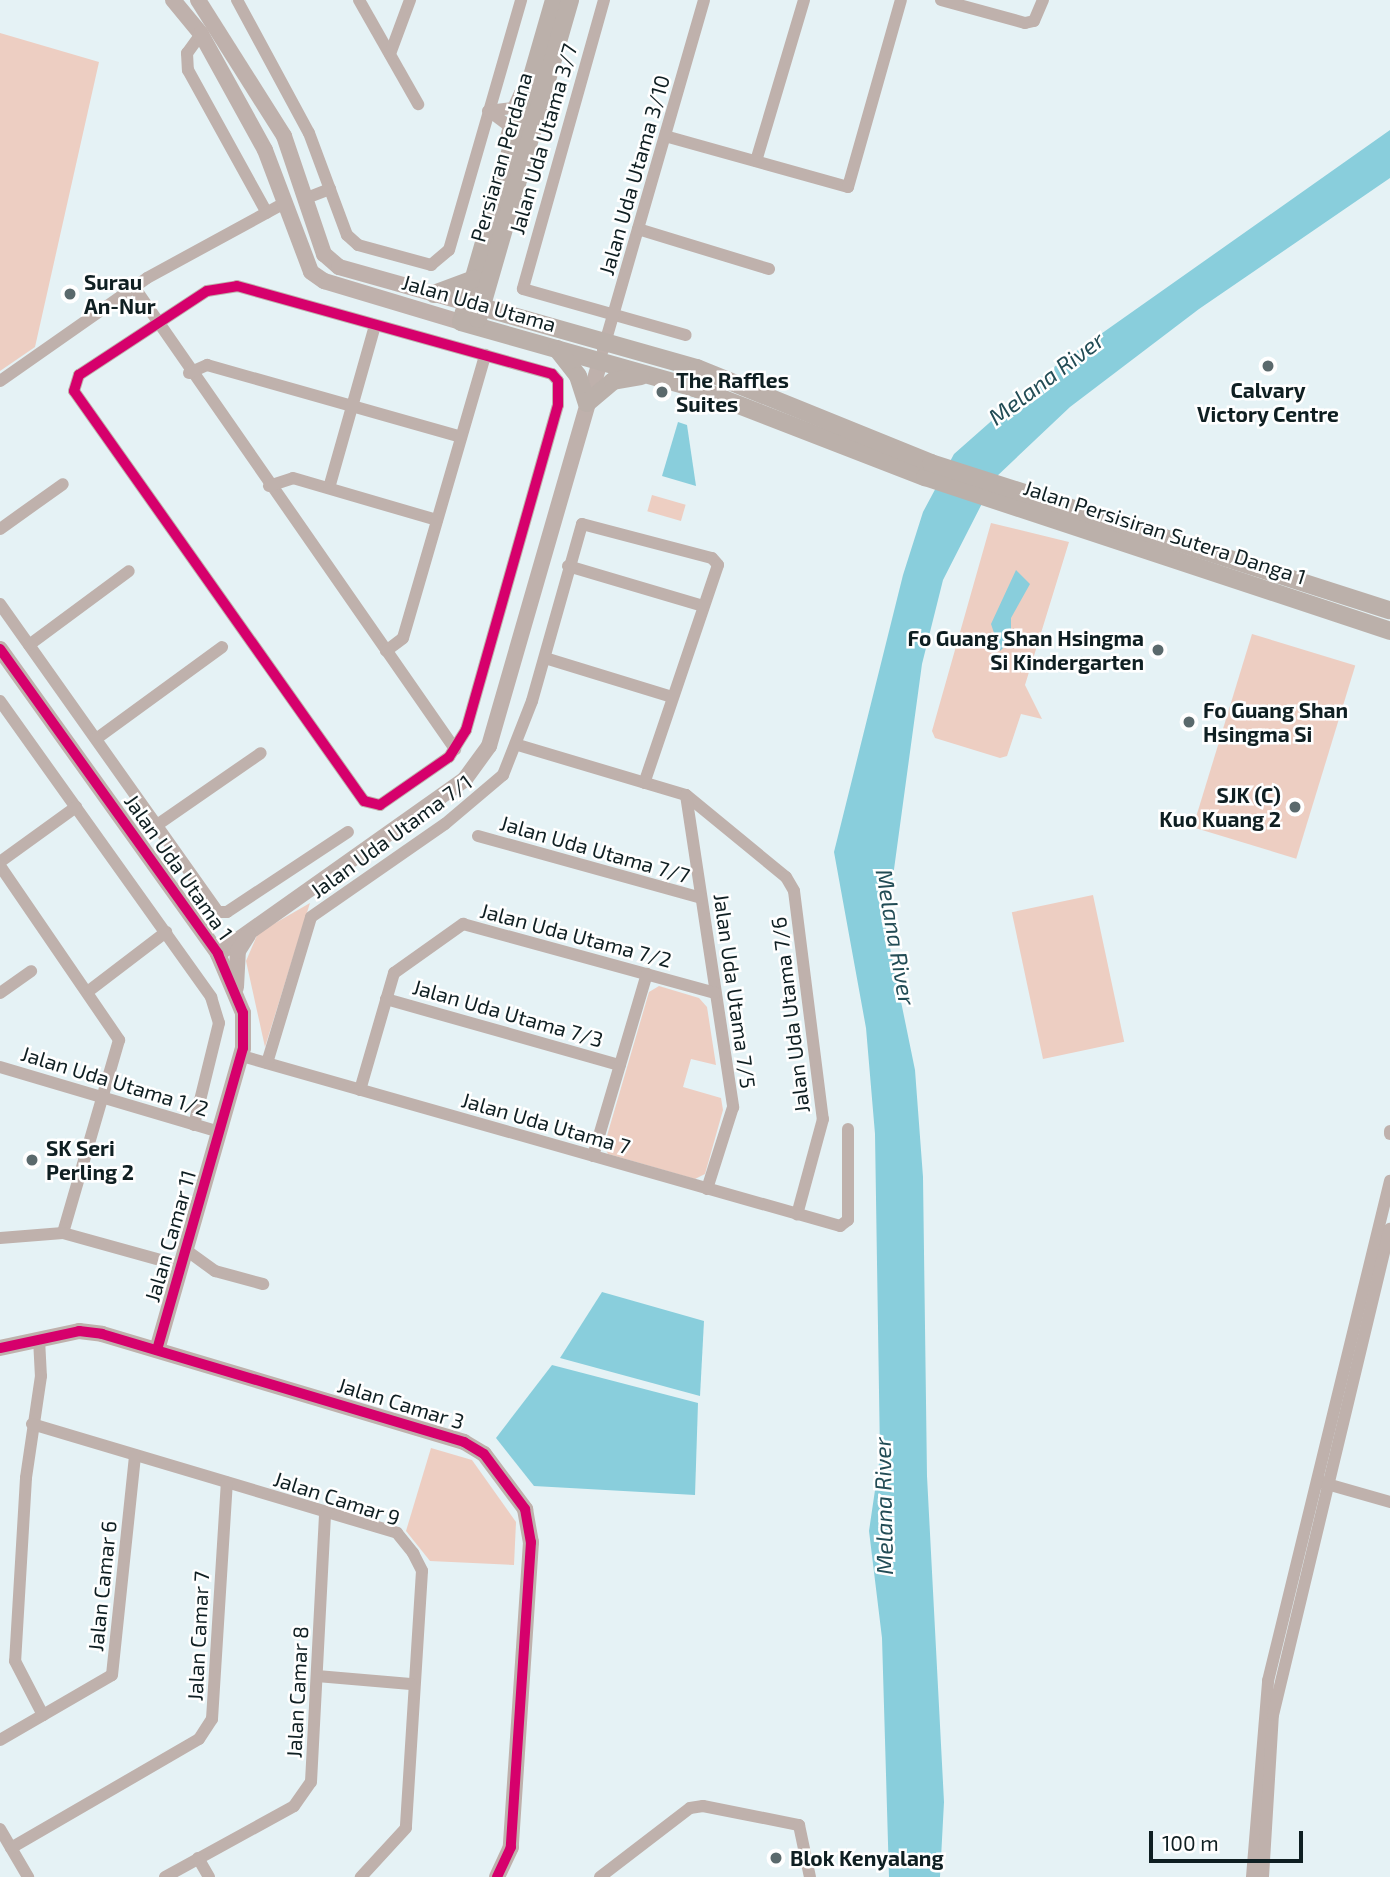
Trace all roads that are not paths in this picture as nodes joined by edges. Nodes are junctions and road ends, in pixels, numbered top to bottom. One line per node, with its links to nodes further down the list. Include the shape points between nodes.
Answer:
1 (173, 0): 15 (street, Jalan Uda Utama)
2 (198, 0): 24 (street, Jalan Uda Utama, via 284,136)
3 (237, 0): 22 (street, via 309,133)
4 (359, 0): 17 (street)
5 (410, 0): 17 (street)
6 (521, 0): 19 (street)
7 (554, 0): 16 (main road, Persiaran Perdana)
8 (570, 0): 29 (main road, Persiaran Perdana)
9 (604, 0): 34 (street, Jalan Uda Utama 3/7, via 523,289)
10 (704, 0): 20 (street, Jalan Uda Utama 3/10)
11 (804, 0): 21 (street)
12 (901, 0): 21 (street, via 848,187)
13 (941, 0): 14 (street, via 1025,23 1034,21)
14 (1043, 0)
15 (201, 34): 25 (street, Jalan Uda Utama, via 265,150); 26 (street, via 187,53 188,70)
16 (542, 40): 19 (street, via 528,61 516,105); 23 (main road, Persiaran Perdana)
17 (390, 54): 18 (street)
18 (418, 104)
19 (488, 111): 22 (street, via 449,250 431,265 358,245 347,234); 23 (street, via 509,126)
20 (665, 136): 21 (street); 27 (street, Jalan Uda Utama 3/10)
21 (756, 162)
22 (330, 189): 24 (street)
23 (499, 191): 29 (main road, Persiaran Perdana)
24 (304, 199): 31 (street, Jalan Uda Utama, via 331,262)
25 (283, 204): 26 (street); 36 (street, Jalan Uda Utama, via 304,260 324,281)
26 (267, 213): 30 (street)
27 (638, 229): 28 (street); 34 (street, Jalan Uda Utama 3/10)
28 (769, 270)
29 (481, 282): 31 (main road); 32 (main road, Persiaran Perdana); 33 (main road)
30 (134, 287): 35 (street); 44 (street)
31 (434, 294): 32 (street, Jalan Uda Utama)
32 (474, 305): 33 (main road, Jalan Uda Utama); 36 (main road, Persiaran Perdana)
33 (512, 316): 40 (main road, Jalan Uda Utama)
34 (613, 316): 38 (street); 40 (street, Jalan Uda Utama 3/10)
35 (157, 324): 37 (street, via 230,284); 42 (street); 70 (street, via 79,375 74,391 82,407 364,801 384,803)
36 (469, 324): 39 (main road, Jalan Uda Utama)
37 (375, 325): 41 (street); 46 (street)
38 (686, 335)
39 (557, 348): 40 (main road, Jalan Uda Utama); 45 (main road, via 578,376)
40 (603, 352): 43 (main road, Jalan Uda Utama); 45 (street); 48 (main road, Jalan Uda Utama, via 697,368)
41 (485, 355): 47 (street); 70 (street, via 552,374 560,393 466,730)
42 (189, 373): 46 (street, via 207,365); 50 (street)
43 (651, 375): 45 (main road, via 613,381); 48 (main road, Jalan Uda Utama)
44 (0, 381)
45 (587, 403): 82 (street, via 489,746 455,786)
46 (352, 406): 47 (street); 51 (street)
47 (461, 438): 53 (street)
48 (928, 470): 52 (main road, Jalan Persisiran Sutera Danga 1)
49 (62, 484): 54 (street)
50 (269, 486): 51 (street, via 284,477); 64 (street)
51 (329, 488): 53 (street)
52 (997, 492): 59 (main road, Jalan Persisiran Sutera Danga 1); 60 (main road, Jalan Persisiran Sutera Danga 1)
53 (437, 520): 64 (street, via 403,638)
54 (0, 529)
55 (568, 566): 58 (street); 58 (street, Jalan Uda Utama 7/1, via 582,524 712,558 717,576); 65 (street, Jalan Uda Utama 7/1)
56 (128, 571): 61 (street)
57 (0, 604): 61 (street)
58 (704, 606): 66 (street)
59 (1390, 610)
60 (1390, 631)
61 (29, 645): 68 (street)
62 (222, 647): 68 (street)
63 (0, 649): 80 (street, Jalan Uda Utama 1)
64 (386, 651): 70 (street)
65 (545, 658): 66 (street); 69 (street, Jalan Uda Utama 7/1)
66 (672, 698): 72 (street)
67 (0, 701): 74 (street)
68 (96, 738): 75 (street)
69 (518, 745): 72 (street); 92 (street, Jalan Uda Utama 7/1, via 493,785 311,917)
70 (455, 749)
71 (261, 753): 75 (street)
72 (644, 783): 73 (street)
73 (686, 795): 79 (street, Jalan Uda Utama 7/5); 103 (street, Jalan Uda Utama 7/6, via 794,891 823,1119)
74 (76, 807): 78 (street); 81 (street)
75 (157, 825): 76 (street, via 218,912 227,912)
76 (348, 832)
77 (478, 836): 79 (street, Jalan Uda Utama 7/7)
78 (0, 864): 87 (street)
79 (701, 898): 89 (street, Jalan Uda Utama 7/5)
80 (196, 923): 82 (street, via 219,937); 83 (street, Jalan Uda Utama 1)
81 (166, 932): 87 (street); 97 (street, via 205,987 219,1023)
82 (249, 933): 83 (street); 86 (street, via 238,951)
83 (218, 954): 86 (street, Jalan Uda Utama 1)
84 (31, 971): 88 (street)
85 (647, 974): 89 (street, Jalan Uda Utama 7/2); 90 (street, Jalan Uda Utama 7/2, via 463,924 394,973); 93 (street)
86 (236, 989): 91 (street, Jalan Uda Utama 1)
87 (90, 990): 96 (street, via 118,1040)
88 (0, 993)
89 (715, 993): 102 (street, Jalan Uda Utama 7/5, via 733,1107)
90 (386, 999): 93 (street, Jalan Uda Utama 7/3); 95 (street, Jalan Uda Utama 7/2)
91 (242, 1056): 92 (street, Jalan Uda Utama 7); 99 (street, Jalan Uda Utama 1)
92 (267, 1063): 95 (street, Jalan Uda Utama 7)
93 (620, 1065): 100 (street)
94 (0, 1067): 96 (street, Jalan Uda Utama 1/2)
95 (360, 1090): 100 (street, Jalan Uda Utama 7)
96 (103, 1098): 97 (street, Jalan Uda Utama 1/2); 105 (street)
97 (194, 1125): 99 (street, Jalan Uda Utama 1/2)
98 (848, 1129): 103 (street, Jalan Uda Utama 7, via 848,1220 841,1226)
99 (220, 1132): 107 (street, Jalan Camar 11)
100 (593, 1156): 102 (street, Jalan Uda Utama 7)
101 (1390, 1181): 112 (street)
102 (707, 1189): 103 (street, Jalan Uda Utama 7)
103 (797, 1215)
104 (1390, 1229): 112 (street)
105 (63, 1233): 106 (street); 107 (street)
106 (0, 1238)
107 (184, 1258): 108 (street, via 215,1272); 111 (street, Jalan Camar 11)
108 (263, 1284)
109 (39, 1339): 110 (street, Jalan Camar 3); 111 (street, Jalan Camar 3, via 90,1332); 113 (street, via 41,1376)
110 (0, 1348)
111 (157, 1350): 130 (street, Jalan Camar 3, via 464,1442 484,1454 525,1509 531,1542 510,1847)
112 (1351, 1366): 116 (street)
113 (32, 1424): 114 (street, Jalan Camar 9); 121 (street, via 15,1661)
114 (135, 1455): 115 (street, Jalan Camar 9); 121 (street, Jalan Camar 6, via 113,1675)
115 (227, 1482): 118 (street, Jalan Camar 9); 124 (street, Jalan Camar 7, via 212,1719 199,1739)
116 (1322, 1482): 117 (street); 133 (street, via 1268,1681); 134 (street, via 1273,1715)
117 (1390, 1503)
118 (325, 1512): 119 (street, Jalan Camar 8); 120 (street, Jalan Camar 9, via 397,1533 414,1553 422,1571)
119 (317, 1676): 120 (street); 125 (street, Jalan Camar 8, via 311,1782 294,1806)
120 (411, 1684): 129 (street, Jalan Camar 9, via 406,1828)
121 (43, 1715): 122 (street, Jalan Camar 6)
122 (0, 1740)
123 (0, 1829): 124 (street)
124 (11, 1848): 126 (street)
125 (198, 1858): 127 (street, Jalan Camar 8); 128 (street)
126 (28, 1877)
127 (165, 1877)
128 (209, 1877)
129 (361, 1877)
130 (497, 1877)
131 (600, 1877): 132 (street, via 690,1808 704,1806 799,1825)
132 (810, 1877)
133 (1252, 1877)
134 (1263, 1877)

